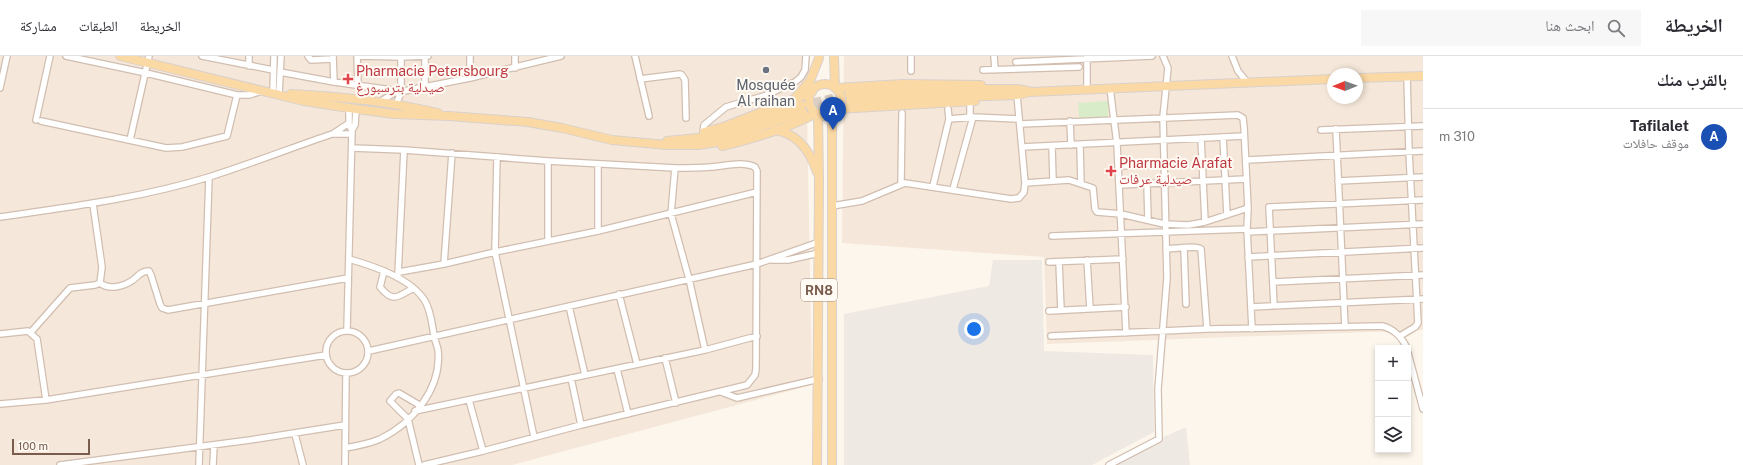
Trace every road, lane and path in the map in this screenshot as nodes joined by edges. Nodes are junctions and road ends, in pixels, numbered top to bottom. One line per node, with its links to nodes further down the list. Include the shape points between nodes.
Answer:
1 (7, 56): 50 (street)
2 (50, 56): 97 (street, via 39,120)
3 (66, 56): 38 (street)
4 (120, 56): 27 (main road)
5 (202, 56): 29 (street)
6 (249, 56): 29 (street)
7 (274, 56): 33 (street)
8 (280, 56): 37 (street)
9 (308, 56): 23 (street, via 311,60)
10 (358, 56): 24 (street); 47 (street)
11 (427, 56): 24 (street); 51 (street)
12 (470, 56): 41 (street)
13 (515, 56): 31 (street)
14 (558, 56): 31 (street)
15 (635, 56): 43 (street)
16 (806, 56): 92 (street, via 805,70 798,80 764,96 726,107 704,125)
17 (834, 56): 52 (main road)
18 (911, 56): 36 (street)
19 (994, 56): 35 (street)
20 (1152, 56): 26 (street)
21 (1163, 56): 49 (street, via 1168,68)
22 (1232, 56): 46 (street, via 1238,71)
23 (333, 57): 45 (street)
24 (401, 57): 56 (street)
25 (819, 57): 48 (main road); 65 (main road, via 810,81)
26 (1087, 57): 28 (street); 54 (street)
27 (149, 59): 38 (street); 55 (main road)
28 (1016, 59): 32 (street)
29 (249, 66): 33 (street)
30 (1079, 67): 32 (street)
31 (516, 68): 41 (street)
32 (1016, 69): 35 (street)
33 (273, 70): 60 (street)
34 (983, 70): 35 (street)
35 (995, 70)
36 (911, 71)
37 (280, 72): 45 (street); 60 (street)
38 (146, 73): 62 (street); 97 (street)
39 (1407, 76): 40 (main road); 42 (main road); 86 (street)
40 (1423, 76)
41 (470, 78): 51 (street)
42 (1363, 78)
43 (640, 79): 77 (street); 79 (street, via 680,74 685,80)
44 (1327, 79): 46 (main road)
45 (334, 82): 47 (street)
46 (1247, 82): 49 (main road)
47 (358, 85): 56 (street)
48 (819, 86): 52 (main road, via 827,84); 57 (main road)
49 (1166, 86): 53 (main road); 80 (street)
50 (0, 88)
51 (425, 88): 56 (street)
52 (835, 88): 58 (main road, via 947,84 984,85); 72 (main road, via 841,100)
53 (1110, 88): 54 (main road); 82 (street)
54 (1087, 89): 59 (main road)
55 (264, 91): 60 (main road); 62 (street, via 250,96)
56 (401, 92): 66 (street, via 391,94); 67 (street)
57 (812, 92): 65 (main road); 75 (main road, via 810,105)
58 (996, 92): 59 (main road, via 1019,89); 61 (main road); 64 (main road); 72 (main road, via 981,101)
59 (1030, 92): 61 (main road)
60 (276, 94): 63 (main road); 70 (main road)
61 (1017, 95): 84 (street)
62 (237, 96): 97 (street, via 229,132 225,137 171,148)
63 (350, 97): 66 (main road); 70 (main road, via 347,102)
64 (850, 98)
65 (793, 100): 92 (main road)
66 (381, 101): 67 (main road)
67 (396, 104): 74 (main road); 76 (main road)
68 (970, 105): 78 (street)
69 (802, 108): 99 (main road, via 726,139)
70 (351, 109): 74 (main road); 85 (street); 91 (street, via 355,125)
71 (948, 110): 81 (street)
72 (837, 111): 75 (main road, via 826,116); 140 (main road, RN8, via 832,126)
73 (902, 113): 129 (street)
74 (394, 114): 76 (main road)
75 (817, 114): 89 (main road); 124 (main road, RN8)
76 (449, 116): 99 (main road, via 540,124 612,140 674,146)
77 (649, 116)
78 (972, 117): 81 (street); 84 (street); 134 (street)
79 (686, 118)
80 (1163, 118): 82 (street); 94 (street, via 1236,115 1243,118); 98 (street)
81 (949, 119): 133 (street)
82 (1114, 119): 83 (street); 100 (street)
83 (1070, 121): 84 (street); 101 (street)
84 (1019, 122): 104 (street)
85 (349, 123): 91 (street); 93 (street)
86 (1409, 126): 87 (street); 88 (street); 108 (street)
87 (1423, 126)
88 (1336, 129): 90 (street); 110 (street)
89 (773, 130): 99 (main road, via 704,148); 124 (main road, via 788,134 804,146 813,161)
90 (1321, 130)
91 (352, 132): 93 (street); 105 (street)
92 (703, 132): 99 (main road)
93 (332, 134): 118 (street)
94 (1244, 136): 95 (street); 112 (street)
95 (1223, 137): 96 (street); 122 (street)
96 (1201, 138): 98 (street); 126 (street)
97 (130, 140)
98 (1165, 141): 100 (street); 115 (street)
99 (689, 142)
100 (1117, 144): 102 (street); 116 (street)
101 (1071, 145): 102 (street); 103 (street)
102 (1080, 145): 130 (street)
103 (1052, 146): 104 (street); 125 (street)
104 (1022, 147): 127 (street)
105 (352, 148): 106 (street); 169 (street)
106 (404, 150): 109 (street); 178 (street)
107 (1423, 151): 108 (street)
108 (1409, 152): 110 (street); 119 (street)
109 (452, 153): 111 (street); 175 (street)
110 (1337, 156): 112 (street); 123 (street)
111 (497, 157): 113 (street); 164 (street)
112 (1247, 160): 121 (street)
113 (548, 161): 114 (street); 158 (street)
114 (598, 164): 117 (street); 153 (street)
115 (1165, 164): 116 (street); 128 (street)
116 (1119, 166): 132 (street)
117 (675, 168): 135 (street, via 751,165 757,171); 142 (street)
118 (209, 177): 138 (street); 190 (street)
119 (1410, 177): 120 (street); 123 (street); 137 (street)
120 (1423, 177)
121 (1246, 179): 122 (street); 141 (street)
122 (1225, 180): 126 (street); 144 (street)
123 (1338, 180): 139 (street)
124 (819, 181): 159 (main road, RN8)
125 (1053, 181): 127 (street); 130 (street, via 1069,180)
126 (1203, 181): 128 (street); 147 (street)
127 (1025, 183): 134 (street, via 1022,196 1015,199)
128 (1166, 183): 131 (street); 148 (street)
129 (901, 184): 133 (street); 140 (street, via 862,201)
130 (1081, 184): 143 (street, via 1093,188 1097,212)
131 (1147, 184): 132 (street); 146 (street)
132 (1120, 185): 143 (street)
133 (933, 186): 134 (street)
134 (953, 189)
135 (757, 192): 142 (street); 176 (street)
136 (1423, 200): 137 (street)
137 (1412, 201): 139 (street); 149 (street)
138 (93, 204): 145 (street); 185 (street, via 102,267)
139 (1339, 204): 151 (street); 154 (street, via 1269,207)
140 (832, 206): 252 (main road, RN8)
141 (1248, 208): 144 (street); 152 (street)
142 (671, 214): 153 (street); 182 (street)
143 (1121, 214): 146 (street); 156 (street)
144 (1227, 215): 147 (street)
145 (0, 217)
146 (1148, 220): 148 (street)
147 (1205, 222): 148 (street, via 1188,225)
148 (1164, 224): 155 (street)
149 (1413, 224): 150 (street); 151 (street); 163 (street)
150 (1423, 224)
151 (1340, 227): 154 (street); 166 (street)
152 (1247, 230): 154 (street); 155 (street); 168 (street)
153 (598, 231): 158 (street)
154 (1270, 231): 167 (street)
155 (1165, 232): 156 (street); 161 (street)
156 (1122, 234): 157 (street); 170 (street)
157 (1052, 236)
158 (548, 241): 164 (street)
159 (819, 242): 165 (main road, RN8); 171 (street)
160 (1423, 248): 163 (street)
161 (1166, 249): 162 (street); 205 (street, via 1165,305)
162 (1184, 249): 191 (street); 201 (street, via 1196,246 1201,248)
163 (1414, 249): 166 (street); 179 (street)
164 (495, 252): 175 (street); 199 (street)
165 (819, 253): 171 (street, via 788,260); 224 (main road, RN8)
166 (1341, 253): 167 (street); 183 (street)
167 (1272, 256): 168 (street); 184 (street)
168 (1248, 257): 195 (street)
169 (349, 259): 177 (street); 181 (street)
170 (1123, 259): 172 (street); 194 (street)
171 (773, 260): 176 (street)
172 (1087, 260): 174 (street); 196 (street)
173 (1049, 262): 174 (street)
174 (1059, 262): 197 (street)
175 (444, 264): 178 (street)
176 (757, 264): 182 (street); 209 (street)
177 (384, 271): 178 (street); 186 (street, via 380,287 393,297 397,298)
178 (398, 275): 186 (street)
179 (1416, 275): 180 (street); 183 (street); 188 (street)
180 (1423, 275)
181 (348, 278): 190 (street); 203 (street)
182 (689, 279): 187 (street); 214 (street)
183 (1342, 279): 184 (street); 189 (street)
184 (1273, 282): 193 (street)
185 (100, 283): 190 (street, via 113,288 147,271 151,273 160,304 165,310); 204 (street, via 70,288)
186 (412, 289): 208 (street, via 424,300 432,319)
187 (619, 294): 192 (street); 218 (street)
188 (1420, 299): 189 (street); 211 (street, via 1416,327)
189 (1343, 302): 193 (street); 200 (street)
190 (205, 304): 222 (street)
191 (1186, 304)
192 (569, 306): 199 (street); 221 (street)
193 (1274, 306): 195 (street)
194 (1126, 307): 196 (street); 206 (street)
195 (1251, 307): 202 (street)
196 (1090, 309): 197 (street)
197 (1061, 310): 198 (street)
198 (1049, 311)
199 (508, 319): 208 (street); 225 (street)
200 (1344, 327): 202 (street); 211 (street, via 1382,326 1391,328)
201 (1207, 329): 202 (street); 205 (street)
202 (1252, 329)
203 (347, 330): 213 (street, via 360,334); 215 (street, via 331,338)
204 (31, 332): 207 (street); 227 (street, via 37,339)
205 (1161, 332): 206 (street); 253 (street, via 1159,438)
206 (1126, 333): 210 (street)
207 (0, 334)
208 (435, 336): 213 (street); 231 (street, via 438,351 435,377 432,389)
209 (757, 336): 214 (street); 226 (street, via 755,375 752,381 747,385)
210 (1051, 336)
211 (1400, 336): 212 (street)
212 (1405, 345)
213 (369, 350): 220 (street, via 364,365 356,371)
214 (705, 350): 216 (street)
215 (326, 355): 220 (street, via 333,368); 222 (street)
216 (665, 358): 218 (street); 229 (street)
217 (1411, 363): 232 (street)
218 (637, 364): 219 (street)
219 (618, 369): 221 (street); 234 (street)
220 (346, 373): 236 (street)
221 (585, 375): 223 (street)
222 (203, 376): 227 (street); 241 (street)
223 (571, 378): 225 (street); 237 (street)
224 (818, 378): 226 (street, via 737,398); 251 (main road, RN8)
225 (523, 387): 228 (street); 239 (street)
226 (721, 392): 229 (street)
227 (46, 400): 230 (street)
228 (469, 400): 233 (street); 243 (street)
229 (676, 403): 234 (street)
230 (0, 404)
231 (421, 406): 233 (street); 235 (street, via 399,393 391,399)
232 (1423, 409)
233 (415, 411): 235 (street)
234 (628, 414): 237 (street)
235 (408, 419): 242 (street, via 379,439); 249 (street)
236 (345, 425): 238 (street); 242 (street)
237 (581, 425): 239 (street)
238 (295, 434): 240 (street); 247 (street)
239 (534, 437): 243 (street)
240 (214, 445): 241 (street); 246 (street)
241 (200, 447): 244 (street); 245 (street)
242 (345, 448): 248 (street)
243 (483, 451): 250 (street)
244 (60, 465)
245 (199, 465)
246 (213, 465)
247 (303, 465)
248 (345, 465)
249 (419, 465)
250 (424, 465)
251 (817, 465)
252 (832, 465)
253 (1109, 465)

